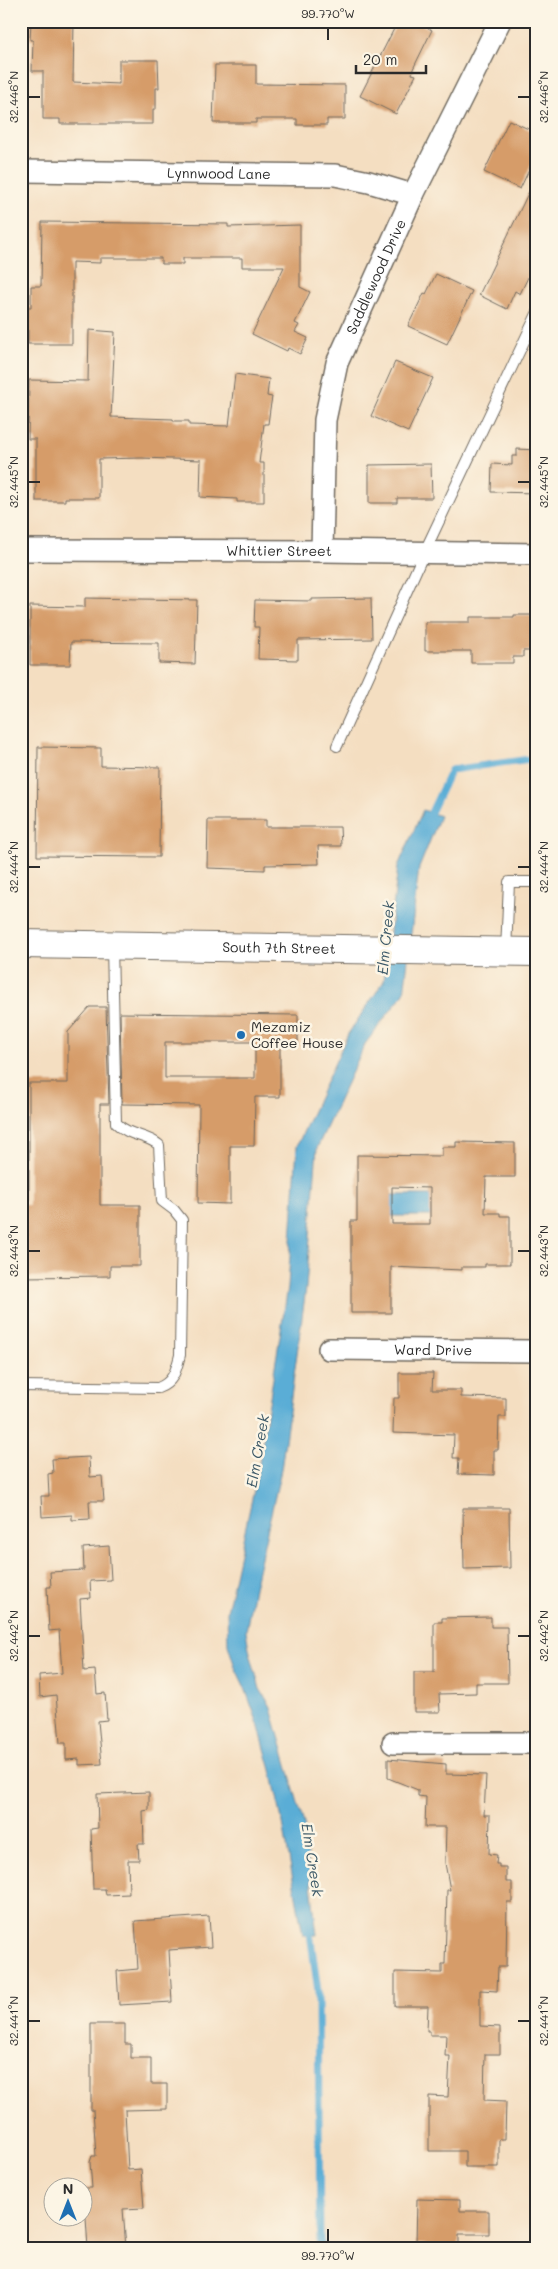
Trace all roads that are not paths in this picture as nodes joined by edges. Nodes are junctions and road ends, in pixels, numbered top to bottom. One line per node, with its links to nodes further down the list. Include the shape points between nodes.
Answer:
1 (500, 21): 3 (street, Saddlewood Drive)
2 (21, 171): 3 (street, Lynnwood Lane, via 335,175)
3 (413, 195): 6 (street, Saddlewood Drive, via 337,363 325,420)
4 (537, 314): 7 (lane)
5 (21, 550): 6 (street, Whittier Street)
6 (322, 551): 7 (street, Whittier Street)
7 (424, 553): 8 (street, Whittier Street); 9 (lane)
8 (537, 554)
9 (337, 746)
10 (537, 882): 13 (lane, via 509,882)
11 (21, 944): 12 (main road, South 7th Street)
12 (112, 946): 13 (main road, South 7th Street); 17 (lane, via 116,1123 124,1131 159,1145 162,1201 182,1220 180,1355 174,1376 168,1384 158,1388)
13 (506, 952): 14 (main road, South 7th Street)
14 (537, 952)
15 (329, 1350): 16 (street, Ward Drive)
16 (537, 1351)
17 (21, 1386)
18 (393, 1743): 19 (street)
19 (537, 1743)

